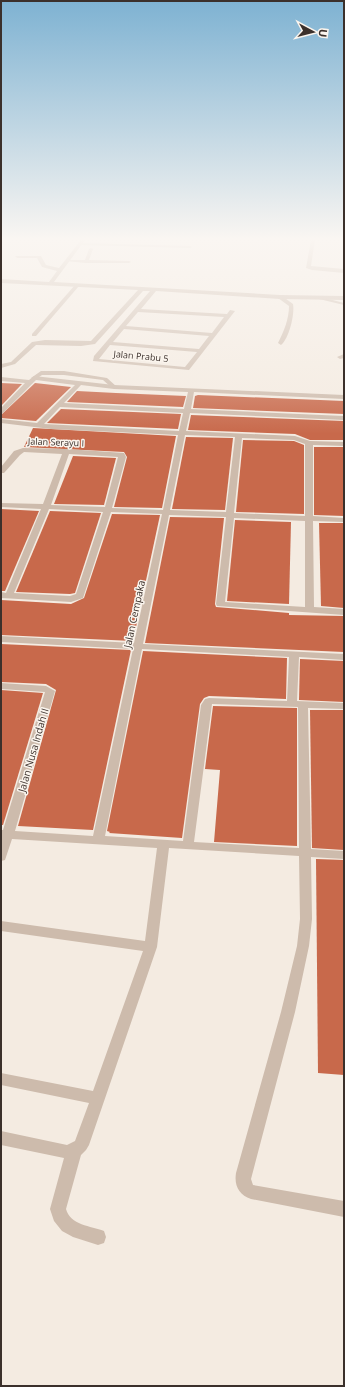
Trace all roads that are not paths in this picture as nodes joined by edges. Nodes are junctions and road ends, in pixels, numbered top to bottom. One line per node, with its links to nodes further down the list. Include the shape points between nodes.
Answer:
1 (61, 305): 10 (lane)
2 (128, 305): 14 (street, via 93,343 34,343 13,363)
3 (142, 305): 5 (street)
4 (291, 305): 12 (lane, via 289,322)
5 (138, 310): 7 (street); 8 (street)
6 (232, 311): 7 (street)
7 (228, 316): 9 (street)
8 (123, 327): 9 (street); 11 (street)
9 (213, 335): 13 (street)
10 (34, 336)
11 (109, 343): 13 (street); 13 (street, Jalan Prabu 5, via 95,358 102,361 187,369)
12 (281, 343)
13 (201, 352)
14 (1, 366)
15 (1, 379): 16 (street)
16 (32, 380): 17 (street); 18 (lane, via 38,374 64,373 105,379); 23 (street)
17 (80, 383): 18 (street); 21 (street)
18 (114, 386): 19 (street)
19 (191, 391): 20 (street); 22 (street, Jalan Cempaka)
20 (344, 397)
21 (58, 405): 22 (street); 26 (street)
22 (187, 411): 24 (street); 27 (street, Jalan Cempaka)
23 (1, 412)
24 (344, 418)
25 (1, 421): 26 (street)
26 (38, 426): 27 (street)
27 (183, 433): 28 (street); 36 (street, Jalan Cempaka)
28 (239, 435): 29 (street, via 295,438); 37 (street)
29 (309, 442): 30 (street); 38 (street)
30 (344, 444)
31 (67, 451): 32 (street, Jalan Serayu I, via 19,451); 34 (street); 35 (street, Jalan Serayu I, via 119,454 122,457)
32 (1, 471)
33 (1, 505): 34 (street)
34 (46, 507): 35 (street); 40 (street)
35 (108, 510): 36 (street); 40 (street, via 80,596 71,599)
36 (167, 512): 37 (street); 44 (street, Jalan Cempaka)
37 (229, 515): 38 (street); 41 (street, via 220,603)
38 (310, 518): 39 (street); 41 (street)
39 (344, 520)
40 (5, 595)
41 (310, 610): 42 (street)
42 (344, 612)
43 (1, 639): 44 (street)
44 (139, 646): 45 (street); 51 (street, Jalan Cempaka)
45 (294, 654): 46 (street); 48 (street)
46 (344, 657)
47 (1, 686): 50 (street, Jalan Nusa Indah II, via 50,691)
48 (298, 704): 49 (street); 53 (street, via 213,701 206,703); 54 (street)
49 (344, 706)
50 (5, 835): 51 (street); 56 (street, Jalan Nusa Indah II)
51 (98, 841): 52 (street)
52 (163, 845): 53 (street); 58 (street)
53 (188, 846): 54 (street)
54 (306, 853): 55 (street); 63 (street, via 306,919 303,946 243,1182 246,1189 251,1192)
55 (344, 855)
56 (1, 857)
57 (1, 926): 58 (street)
58 (151, 947): 60 (street)
59 (1, 1079): 60 (street)
60 (97, 1098): 62 (street, via 81,1145)
61 (1, 1138): 62 (street, via 60,1151)
62 (74, 1151): 64 (street, via 58,1214 68,1227)
63 (344, 1209)
64 (98, 1237)

